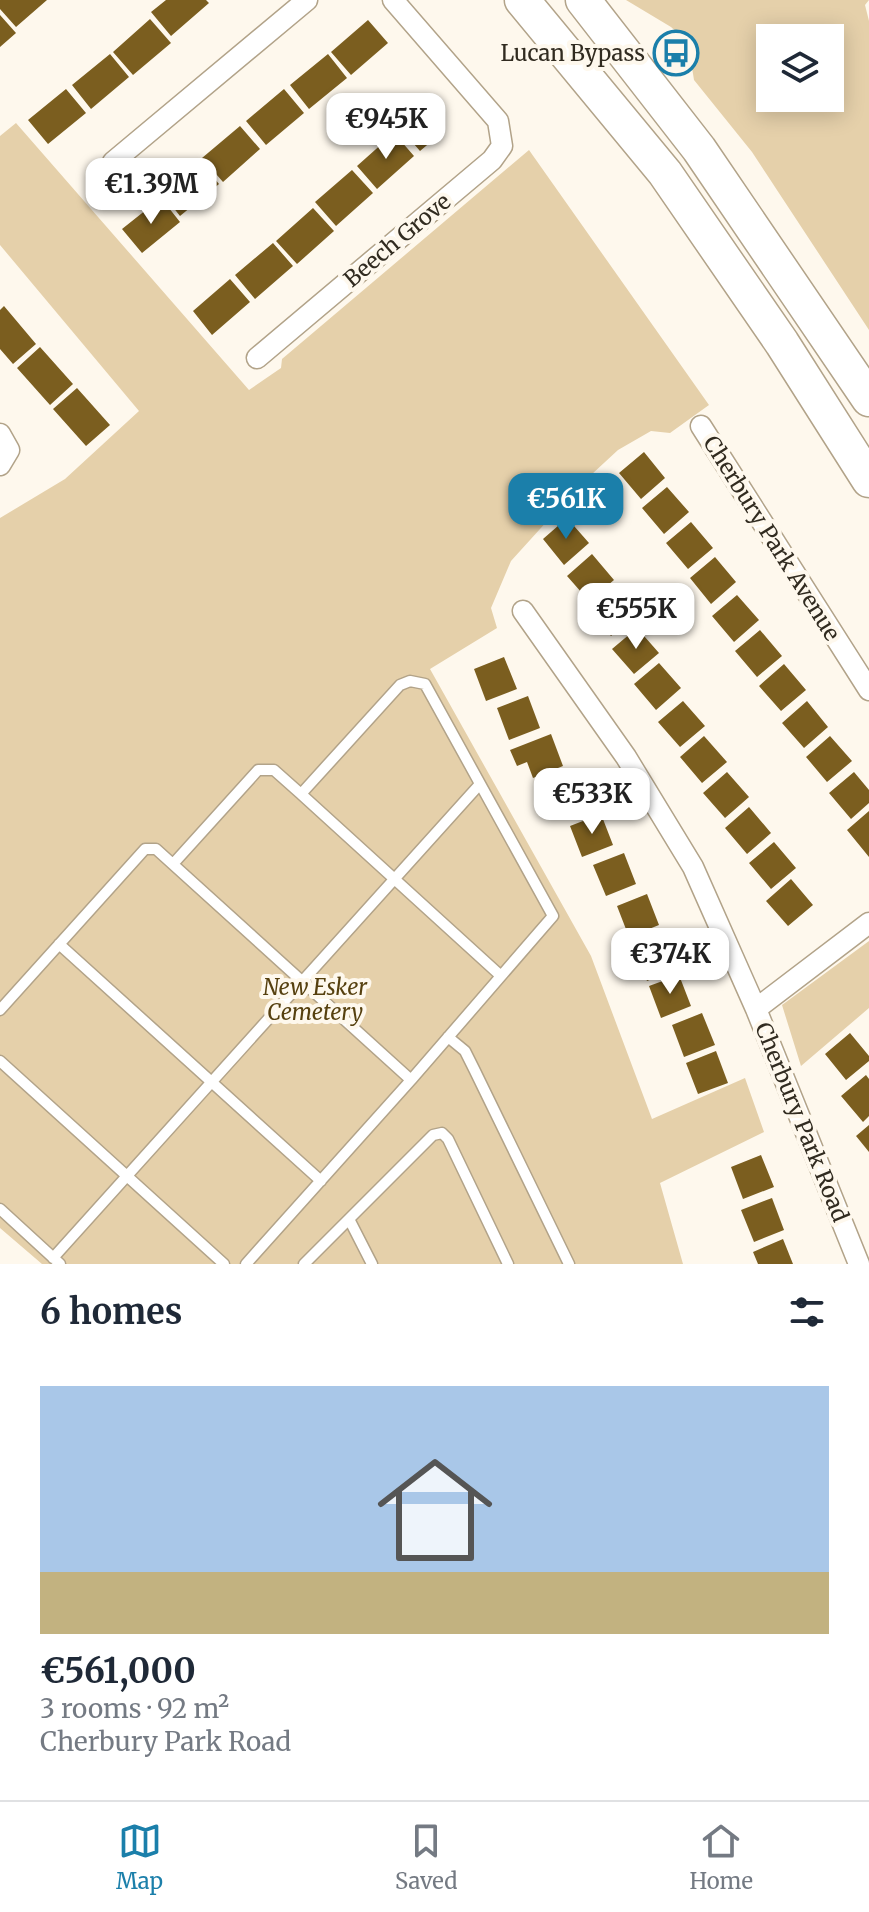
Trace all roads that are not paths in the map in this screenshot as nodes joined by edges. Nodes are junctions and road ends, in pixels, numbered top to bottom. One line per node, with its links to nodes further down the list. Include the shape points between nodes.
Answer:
1 (307, 0): 5 (street)
2 (393, 0): 6 (street, Beech Grove, via 498,121 502,146 492,160)
3 (522, 0): 11 (highway, via 665,173)
4 (583, 0): 7 (highway, via 699,149)
5 (113, 162)
6 (257, 358)
7 (869, 399)
8 (701, 426): 13 (street, Cherbury Park Avenue)
9 (0, 434): 10 (street, via 9,450)
10 (0, 465)
11 (869, 480)
12 (523, 611): 22 (street, Cherbury Park Road, via 626,757 693,867)
13 (869, 690)
14 (480, 784): 15 (lane, via 425,684 410,681 400,685); 17 (lane); 20 (lane, via 553,916)
15 (301, 794): 16 (lane, via 274,770 258,770); 17 (lane)
16 (173, 864): 19 (lane, via 156,849 145,849); 21 (lane)
17 (394, 878): 20 (lane); 21 (lane)
18 (869, 923): 22 (street)
19 (59, 944): 23 (lane); 27 (lane)
20 (501, 976): 24 (lane)
21 (303, 982): 26 (lane); 27 (lane)
22 (756, 1009): 39 (street, Cherbury Park Road)
23 (0, 1010)
24 (448, 1037): 26 (lane); 38 (lane, via 470,1060)
25 (0, 1061): 28 (lane)
26 (411, 1080): 29 (lane)
27 (211, 1083): 28 (lane); 29 (lane)
28 (127, 1175): 32 (lane); 33 (lane)
29 (321, 1181): 34 (lane)
30 (0, 1209): 32 (lane)
31 (349, 1219): 35 (lane); 36 (lane); 37 (lane, via 433,1135 442,1133)
32 (57, 1261)
33 (224, 1264)
34 (246, 1264)
35 (304, 1264)
36 (372, 1264)
37 (508, 1264)
38 (569, 1264)
39 (859, 1264)

